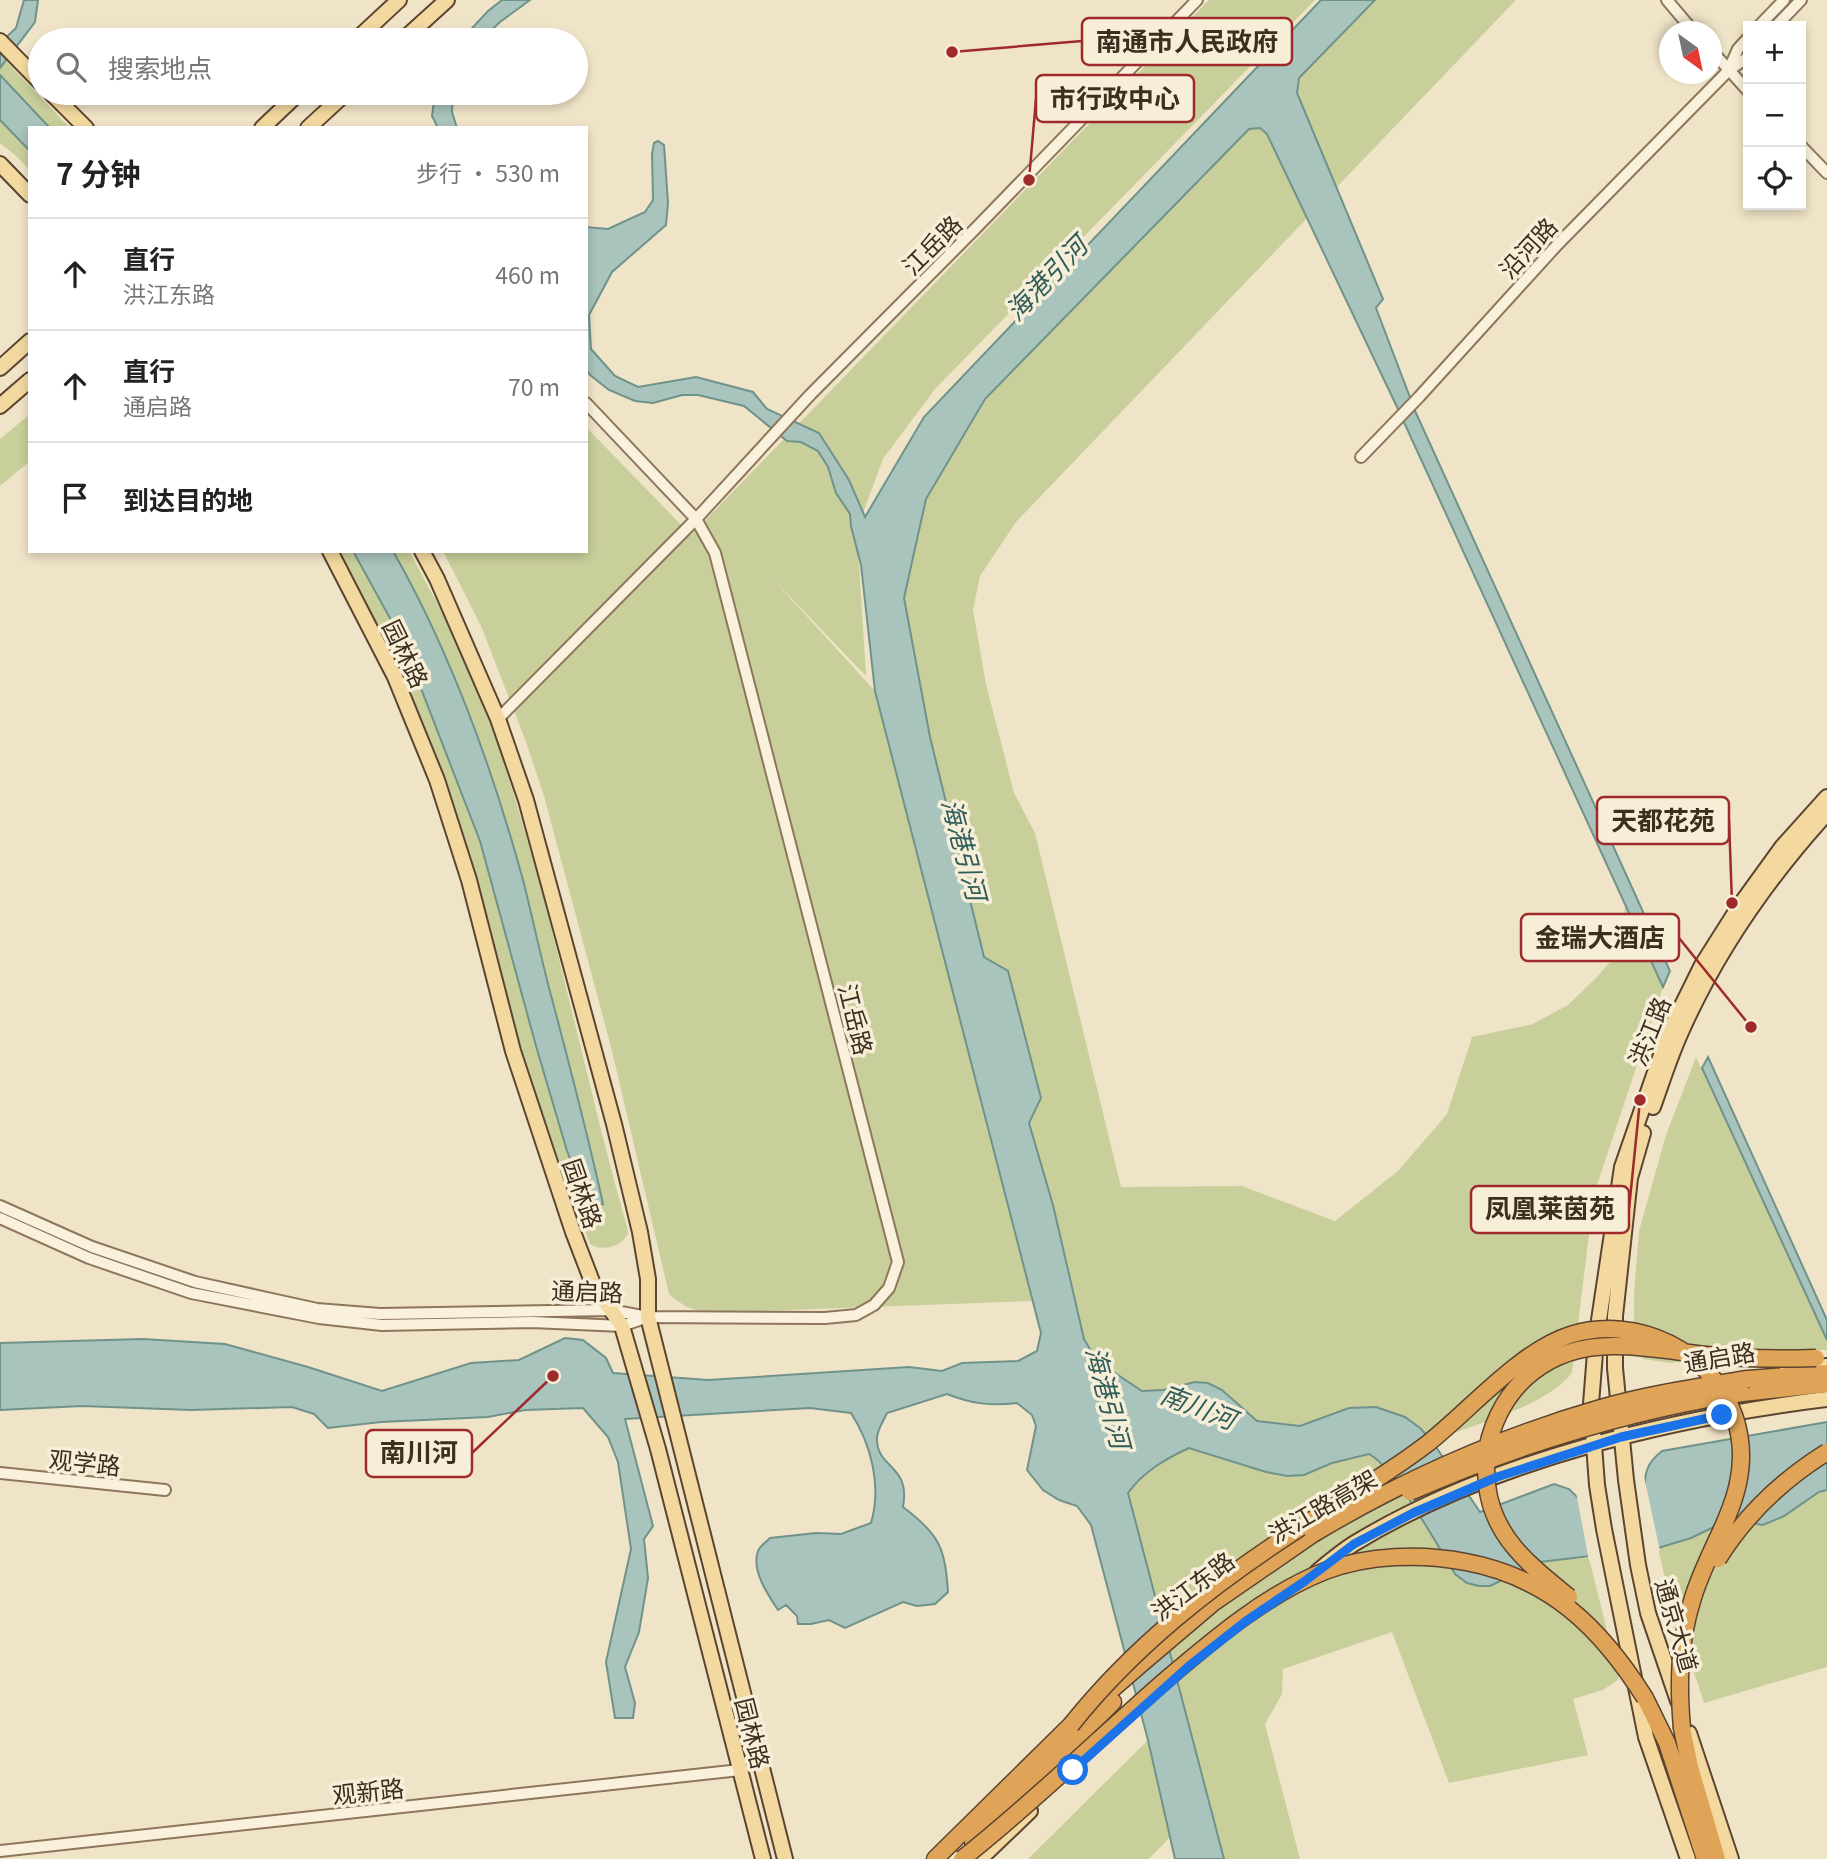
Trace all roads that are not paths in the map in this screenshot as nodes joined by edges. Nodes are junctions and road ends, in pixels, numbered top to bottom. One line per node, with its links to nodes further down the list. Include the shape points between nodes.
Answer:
1 (399, 0): 10 (main road)
2 (447, 0): 11 (main road)
3 (1197, 0): 35 (street, 江岳路, via 791,415)
4 (1667, 0): 7 (street)
5 (1784, 0): 8 (street)
6 (1801, 0): 9 (street)
7 (1685, 21)
8 (1764, 21)
9 (1781, 21)
10 (368, 28)
11 (416, 28)
12 (0, 41): 16 (main road)
13 (1743, 44): 17 (street, 沿河路)
14 (1743, 60): 17 (street, 沿河路)
15 (1722, 64): 17 (street)
16 (28, 70)
17 (1728, 71): 18 (street); 34 (street, 沿河路, via 1557,245)
18 (1743, 86)
19 (63, 105): 23 (main road)
20 (286, 105): 24 (main road)
21 (335, 105): 22 (main road)
22 (317, 125)
23 (84, 126)
24 (264, 126)
25 (1802, 147): 27 (street)
26 (0, 164): 28 (main road)
27 (1827, 173)
28 (28, 193)
29 (28, 343): 30 (main road)
30 (0, 368)
31 (28, 382): 33 (main road)
32 (588, 405): 35 (street, 江岳路)
33 (0, 407)
34 (1361, 457)
35 (696, 519): 38 (street); 44 (street, 江岳路, via 715,553 898,1262 889,1288 874,1305 856,1315)
36 (331, 553): 43 (main road, 园林路, via 395,677 437,780 469,880 513,1051 581,1253)
37 (423, 553): 38 (main road, 园林路)
38 (498, 719): 44 (main road, 园林路, via 526,800 614,1124 640,1232 648,1279)
39 (1827, 797): 52 (main road, 洪江路, via 1782,847 1740,905 1702,965 1669,1032 1622,1167)
40 (1827, 813): 50 (main road, 洪江路, via 1791,852 1731,936 1681,1031 1644,1131 1630,1178 1615,1316)
41 (0, 1206): 43 (street, 通启路, via 92,1247 195,1282 317,1309 380,1314)
42 (0, 1218): 45 (street, 通启路, via 89,1258 191,1293 318,1318 382,1325 532,1322)
43 (610, 1310): 44 (street, 通启路); 45 (main road, 园林路)
44 (648, 1317): 45 (street, 通启路); 64 (main road, 园林路)
45 (622, 1326): 61 (main road, 园林路)
46 (1827, 1358): 58 (highway, bridge, via 1742,1358 1590,1347 1544,1363 1511,1393 1499,1412 1486,1454 1488,1493 1496,1521 1522,1558 1612,1637 1627,1657)
47 (1827, 1366): 50 (main road, 通启路, via 1748,1373)
48 (1827, 1373): 59 (highway, 洪江路高架, bridge, via 1684,1389 1603,1407 1432,1470 1341,1517 1253,1573 1191,1620)
49 (1827, 1384): 67 (highway, 洪江路高架, bridge, via 1690,1401 1603,1421 1515,1449 1385,1503 1229,1601 1113,1703)
50 (1618, 1396): 52 (main road, 洪江东路); 53 (main road, 通京大道)
51 (1827, 1399): 53 (main road)
52 (1591, 1404): 54 (main road, 通京大道); 65 (main road, 洪江东路, bridge, via 1448,1456 1284,1545 1171,1627)
53 (1621, 1437): 54 (main road); 72 (main road, 通京大道, via 1648,1614)
54 (1593, 1445): 68 (main road, bridge, via 1466,1489 1354,1544 1190,1665); 69 (main road, 通京大道, via 1646,1737)
55 (1827, 1452): 60 (highway, bridge, via 1757,1507 1715,1564 1694,1622)
56 (0, 1473): 57 (street, 观学路)
57 (165, 1490)
58 (1645, 1698): 67 (highway, bridge, via 1603,1638 1534,1585 1453,1559 1392,1558 1345,1565 1299,1583 1234,1625 1106,1731 1014,1817); 70 (highway, via 1667,1742)
59 (1071, 1725): 60 (highway, bridge, via 1102,1686 1195,1603 1407,1458 1529,1357 1569,1336 1620,1329 1673,1344 1703,1365 1728,1402 1740,1438 1738,1487 1692,1599 1682,1643); 66 (highway, 洪江路高架)
60 (1682, 1728): 71 (highway)
61 (740, 1770): 62 (street, 观新路); 63 (main road, 园林路)
62 (0, 1852)
63 (763, 1859)
64 (785, 1859)
65 (925, 1859)
66 (935, 1859)
67 (959, 1859)
68 (980, 1859)
69 (1688, 1859)
70 (1705, 1859)
71 (1717, 1859)
72 (1731, 1859)

